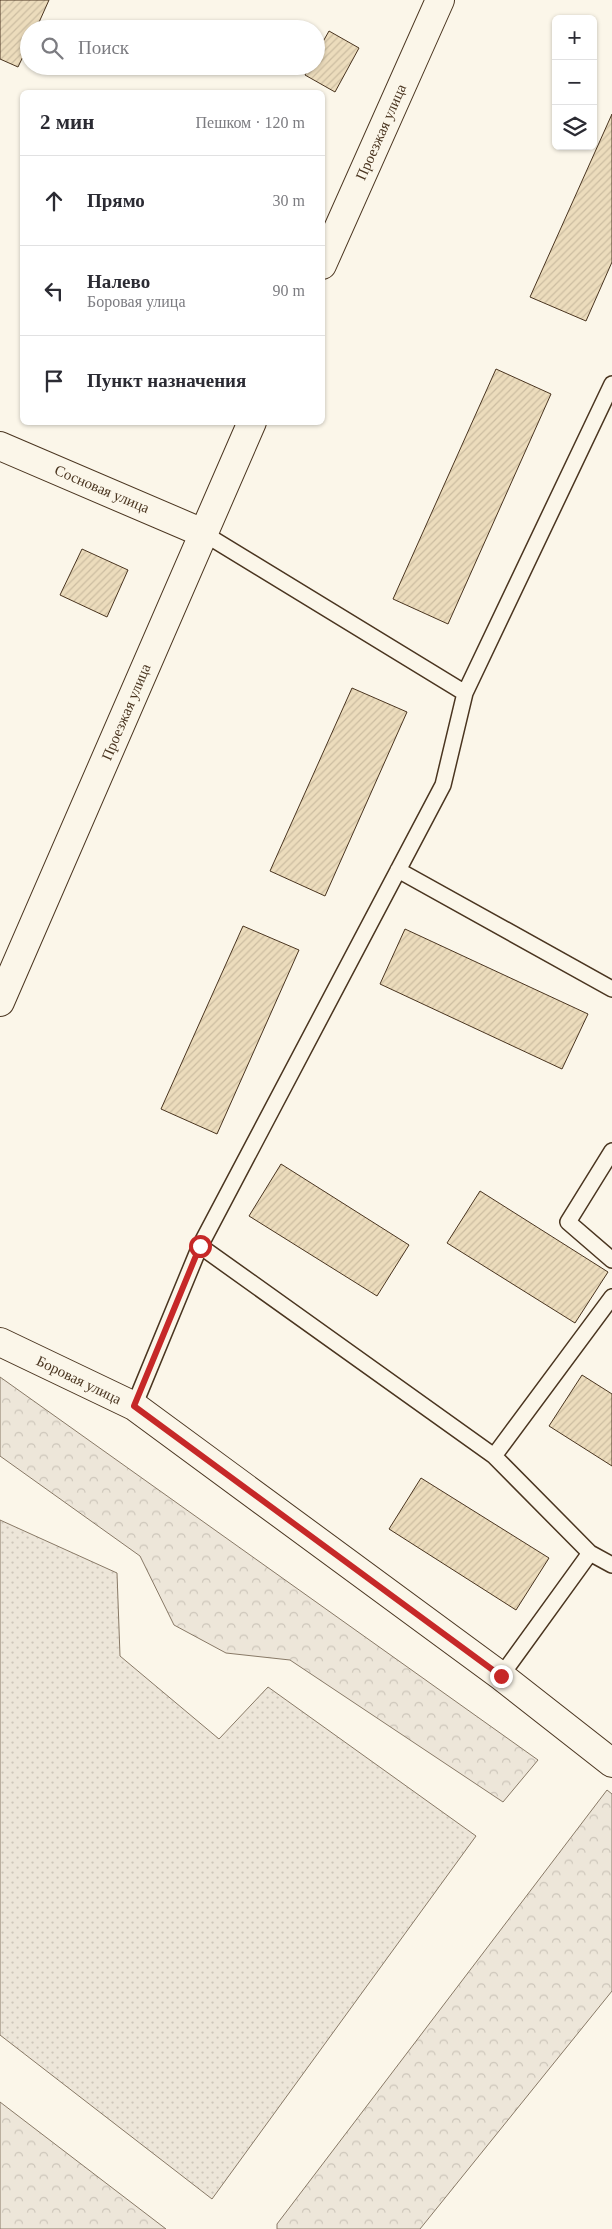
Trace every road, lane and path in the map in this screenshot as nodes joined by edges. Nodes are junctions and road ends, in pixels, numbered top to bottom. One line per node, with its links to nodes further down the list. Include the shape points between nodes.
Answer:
1 (440, 0): 2 (street, Проезжая улица)
2 (325, 258)
3 (612, 384): 7 (lane)
4 (251, 425): 6 (street, Проезжая улица)
5 (0, 446): 6 (street, Сосновая улица)
6 (203, 533): 7 (lane); 10 (street, Проезжая улица)
7 (465, 693): 8 (lane, via 443,785)
8 (398, 870): 9 (lane); 12 (lane)
9 (612, 989)
10 (0, 1002)
11 (612, 1151): 13 (lane, via 568,1222)
12 (200, 1246): 16 (lane); 17 (lane)
13 (612, 1260)
14 (612, 1297): 17 (lane)
15 (0, 1342): 16 (street, Боровая улица)
16 (134, 1406): 20 (street, Боровая улица)
17 (494, 1456): 18 (lane)
18 (590, 1553): 19 (lane); 20 (lane)
19 (612, 1565)
20 (501, 1676): 21 (street, Боровая улица)
21 (612, 1763)

